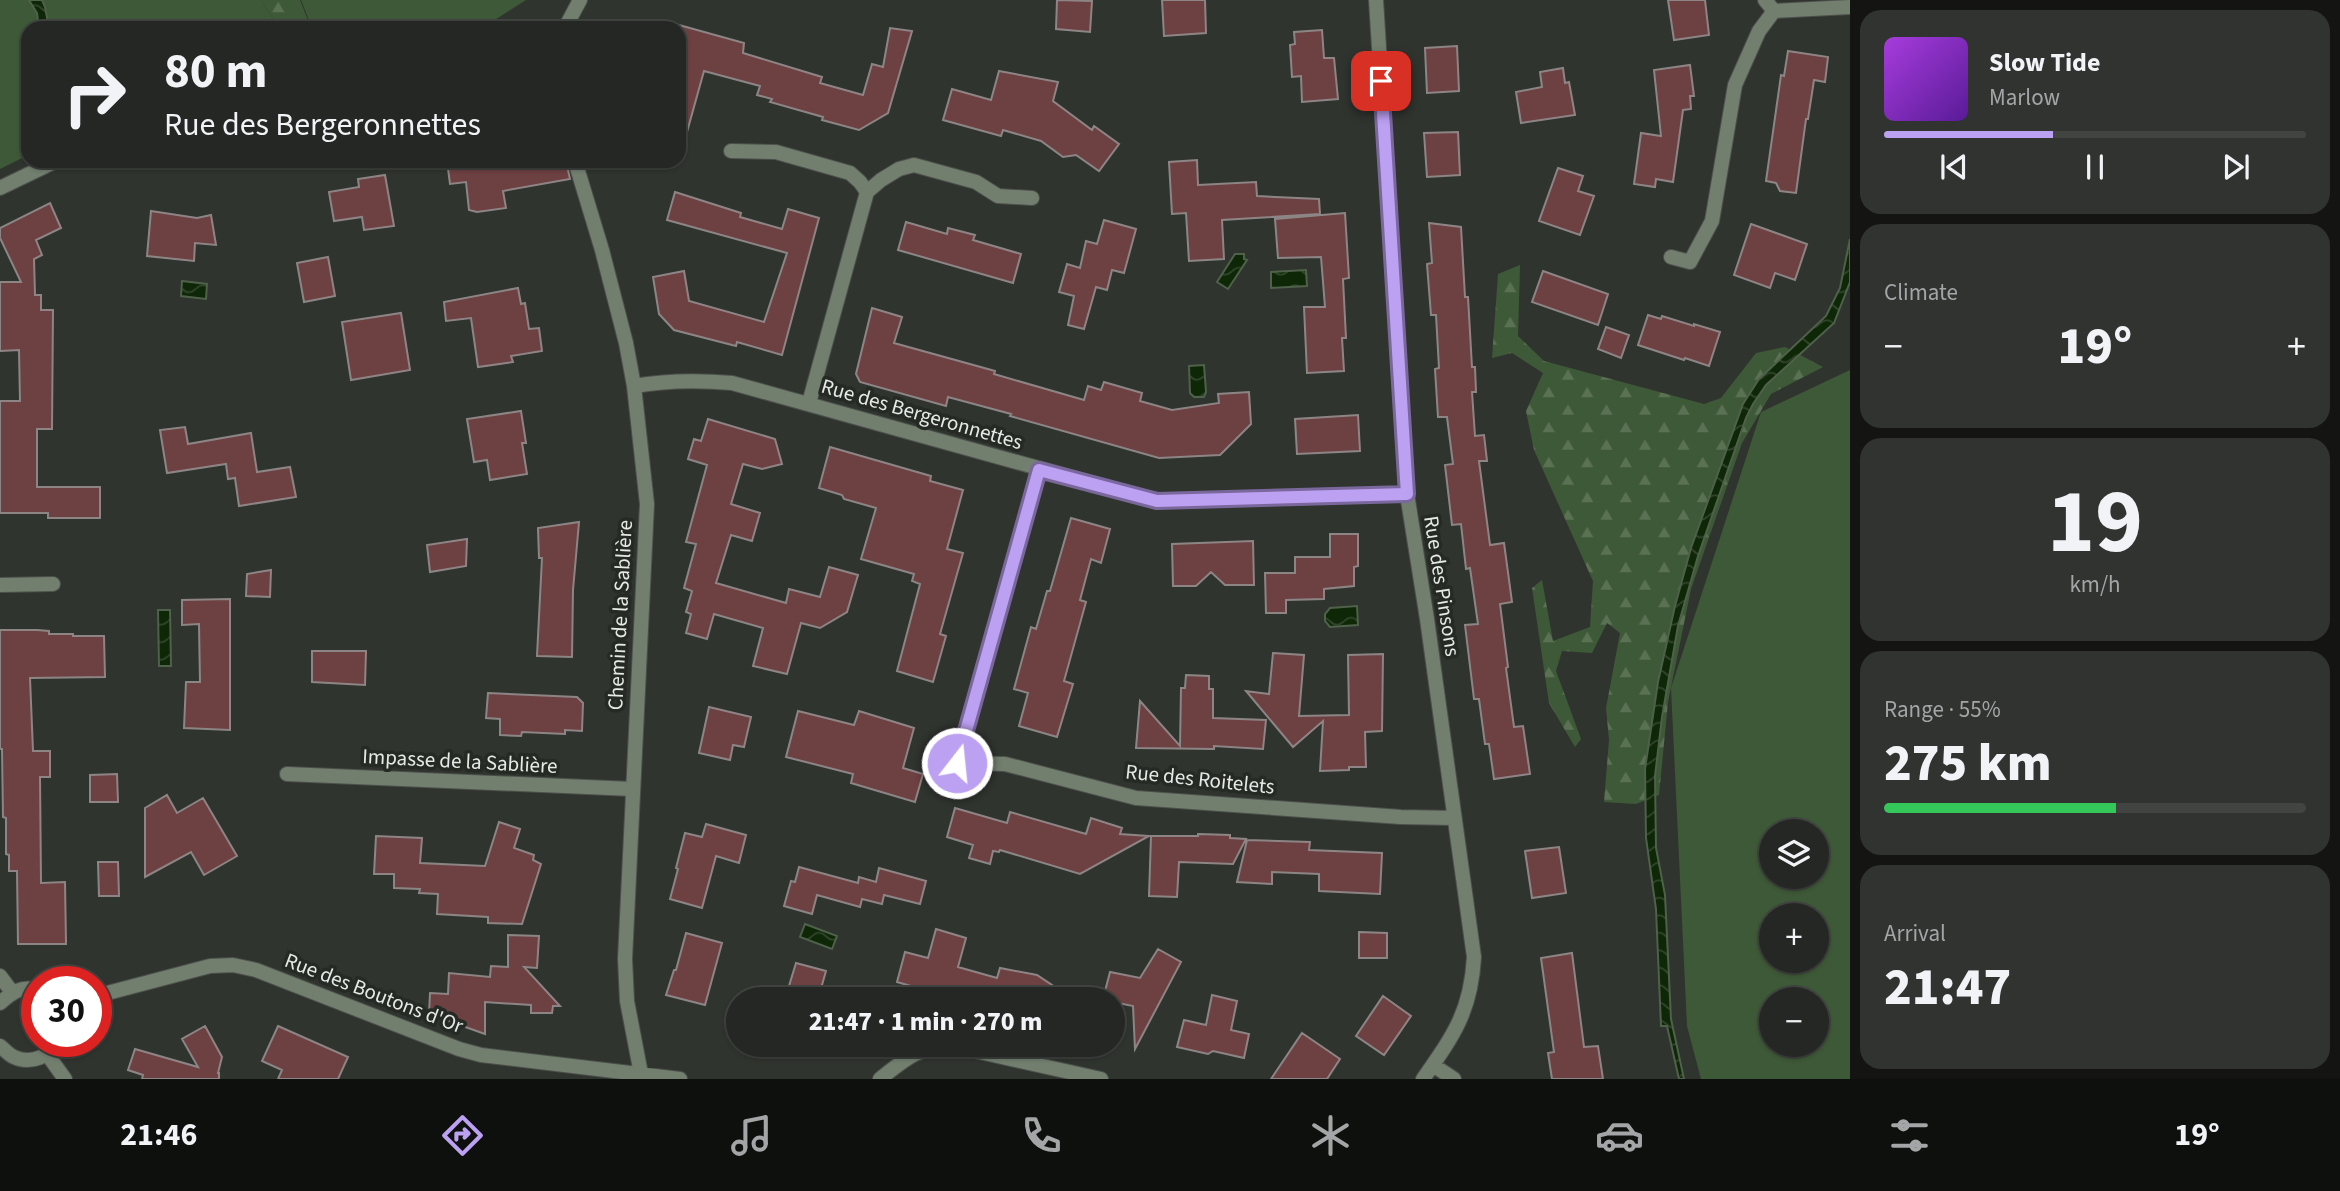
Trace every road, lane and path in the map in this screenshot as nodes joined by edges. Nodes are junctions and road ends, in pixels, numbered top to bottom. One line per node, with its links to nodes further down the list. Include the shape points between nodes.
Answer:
1 (580, 0): 5 (street)
2 (1376, 0): 16 (street, Rue des Pinsons)
3 (1769, 5): 4 (street); 12 (street, via 1735,85 1712,221 1690,262)
4 (1850, 7)
5 (569, 21)
6 (731, 151): 10 (street, via 776,152 850,173)
7 (41, 168): 9 (street)
8 (577, 168): 13 (street, Chemin de la Sablière)
9 (0, 188)
10 (867, 192): 11 (street, via 914,165 976,182 998,196); 14 (street)
11 (1032, 198)
12 (1671, 257)
13 (634, 386): 14 (street, Rue des Bergeronnettes, via 666,381 732,383); 20 (street, Chemin de la Sablière, via 647,504)
14 (809, 403): 15 (street, Rue des Bergeronnettes)
15 (1039, 470): 16 (street, Rue des Bergeronnettes, via 1157,501); 21 (street, Rue des Roitelets, via 957,763 1006,764 1136,798)
16 (1407, 494): 21 (street, Rue des Pinsons)
17 (53, 584): 18 (street)
18 (0, 585)
19 (287, 774): 20 (street, Impasse de la Sablière)
20 (632, 789): 31 (street, Chemin de la Sablière, via 625,959 627,1001)
21 (1454, 818): 30 (street, Rue des Pinsons, via 1474,957 1472,984 1456,1031)
22 (0, 976): 24 (street)
23 (21, 990): 24 (street)
24 (12, 992): 26 (street)
25 (112, 992): 31 (street, Rue des Boutons d'Or, via 210,966 233,965 481,1055)
26 (0, 1003)
27 (0, 1046): 28 (street, via 14,1058)
28 (41, 1057)
29 (49, 1057): 33 (street)
30 (1433, 1065): 37 (street, Rue des Pinsons); 38 (street)
31 (642, 1076): 34 (street, Rue des Boutons d'Or)
32 (1082, 1077): 35 (street, via 953,1046 934,1046 914,1054); 36 (street)
33 (65, 1079)
34 (680, 1079)
35 (880, 1079)
36 (1101, 1079)
37 (1423, 1079)
38 (1454, 1079)

